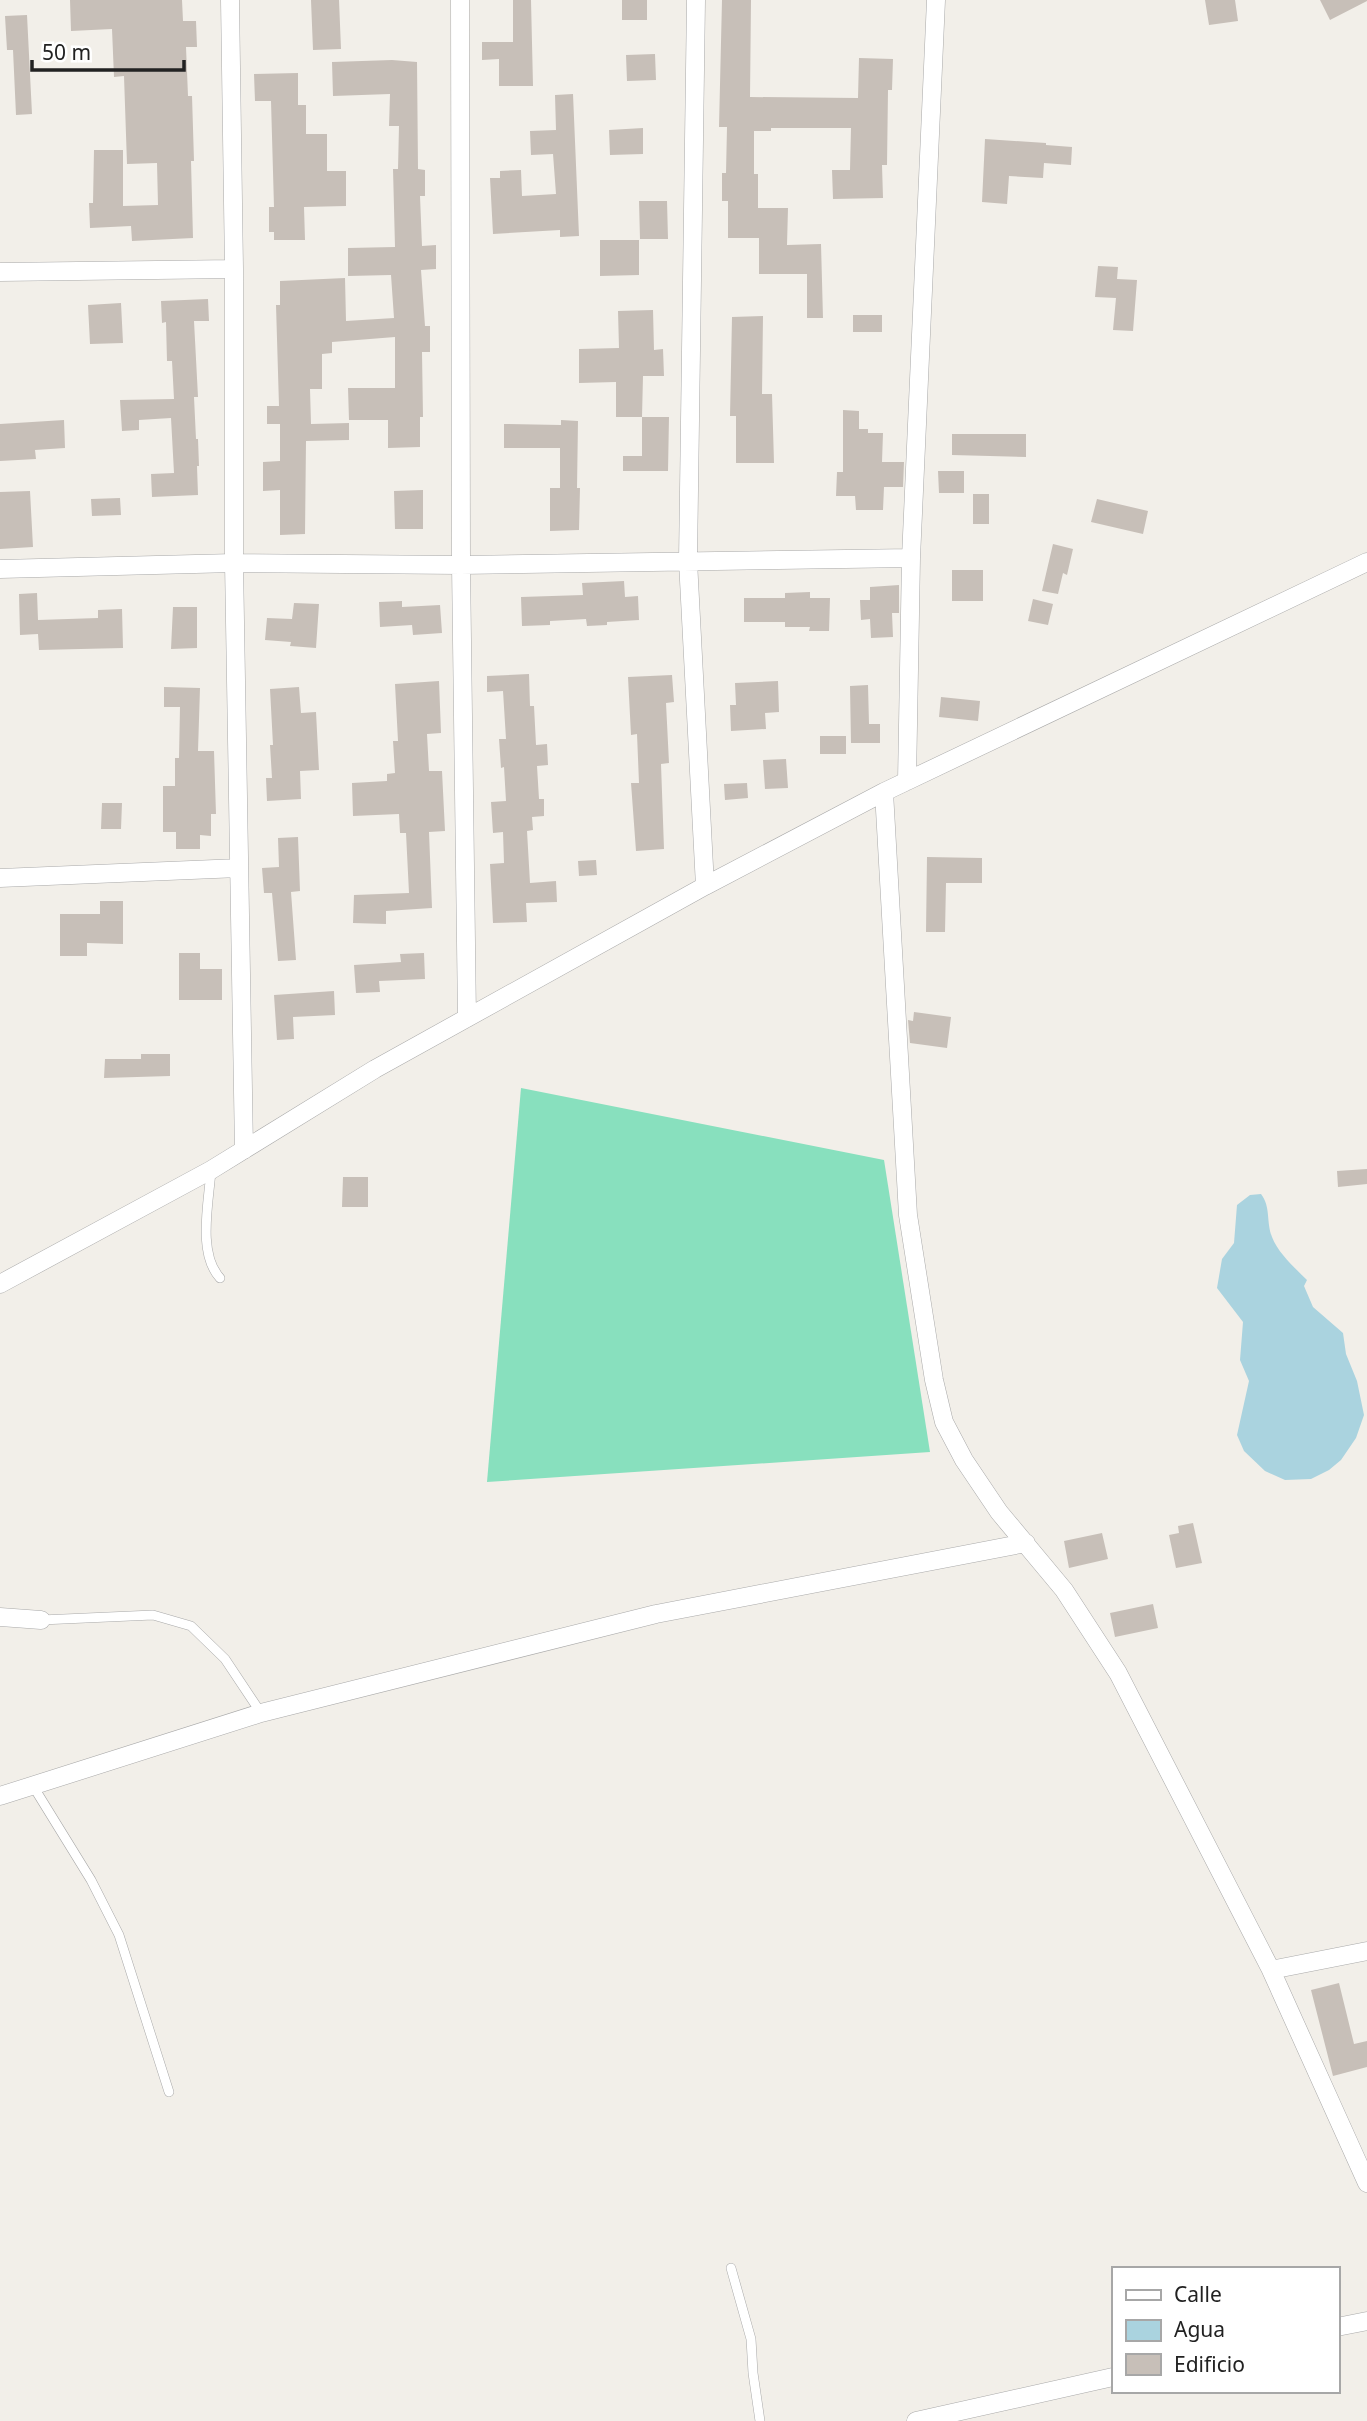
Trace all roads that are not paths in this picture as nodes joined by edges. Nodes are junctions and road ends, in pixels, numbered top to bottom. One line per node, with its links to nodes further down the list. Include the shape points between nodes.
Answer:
1 (229, 0): 5 (street)
2 (460, 0): 11 (street)
3 (696, 0): 8 (street)
4 (936, 0): 7 (street)
5 (234, 269): 6 (street); 10 (street)
6 (0, 271)
7 (911, 558): 8 (street); 13 (street)
8 (688, 561): 11 (street); 17 (street)
9 (1367, 562): 13 (street)
10 (234, 563): 11 (street); 12 (street); 15 (street)
11 (461, 565): 18 (street)
12 (0, 569)
13 (907, 781): 14 (street)
14 (884, 792): 17 (street); 23 (street, via 908,1215 934,1380 944,1422 964,1461)
15 (239, 868): 16 (street); 19 (street)
16 (0, 878)
17 (705, 886): 18 (street)
18 (467, 1017): 19 (street)
19 (244, 1150): 20 (street)
20 (211, 1170): 21 (lane, via 206,1248); 22 (street)
21 (220, 1278)
22 (0, 1284)
23 (1026, 1543): 26 (street, via 656,1614); 30 (street, via 1064,1590 1118,1673)
24 (0, 1617): 25 (street)
25 (41, 1620): 26 (lane, via 153,1615 191,1626 225,1659)
26 (261, 1713): 27 (street)
27 (33, 1786): 28 (street); 31 (lane, via 119,1935)
28 (0, 1796)
29 (1367, 1951): 30 (street)
30 (1271, 1970): 32 (street)
31 (169, 2092)
32 (1367, 2183)
33 (731, 2267): 38 (lane, via 751,2339)
34 (1367, 2320): 35 (street)
35 (1339, 2327)
36 (1112, 2377): 37 (street)
37 (982, 2414): 39 (street)
38 (760, 2421)
39 (916, 2421)

